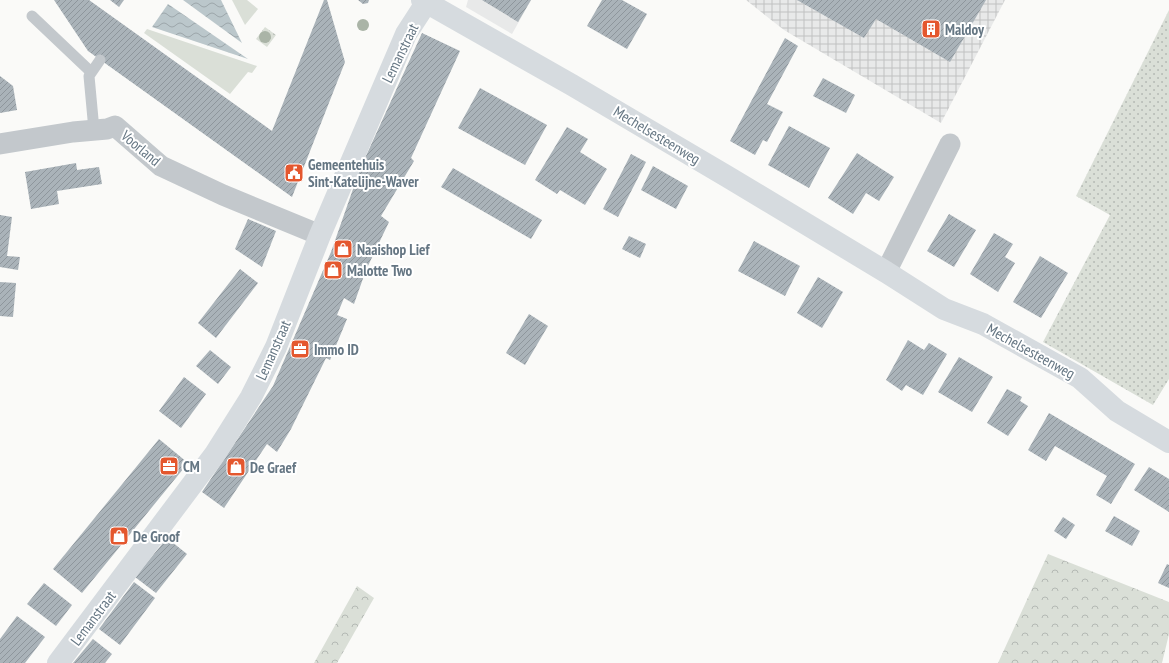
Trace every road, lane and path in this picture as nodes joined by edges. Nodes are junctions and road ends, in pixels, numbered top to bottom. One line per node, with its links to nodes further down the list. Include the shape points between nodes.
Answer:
1 (433, 3): 8 (street, Lemanstraat, via 406,34); 9 (street, Mechelsesteenweg)
2 (32, 16): 4 (lane)
3 (100, 60): 4 (lane)
4 (92, 72): 5 (lane, via 90,76)
5 (94, 130): 6 (street, Voorland); 8 (street, Voorland, via 114,126 161,166 223,195)
6 (0, 144)
7 (950, 144): 9 (street)
8 (320, 234): 11 (street, Lemanstraat, via 276,347 251,397 216,454)
9 (886, 272): 10 (street, Mechelsesteenweg, via 944,309 983,324 1080,378 1117,410)
10 (1169, 442)
11 (58, 663)

